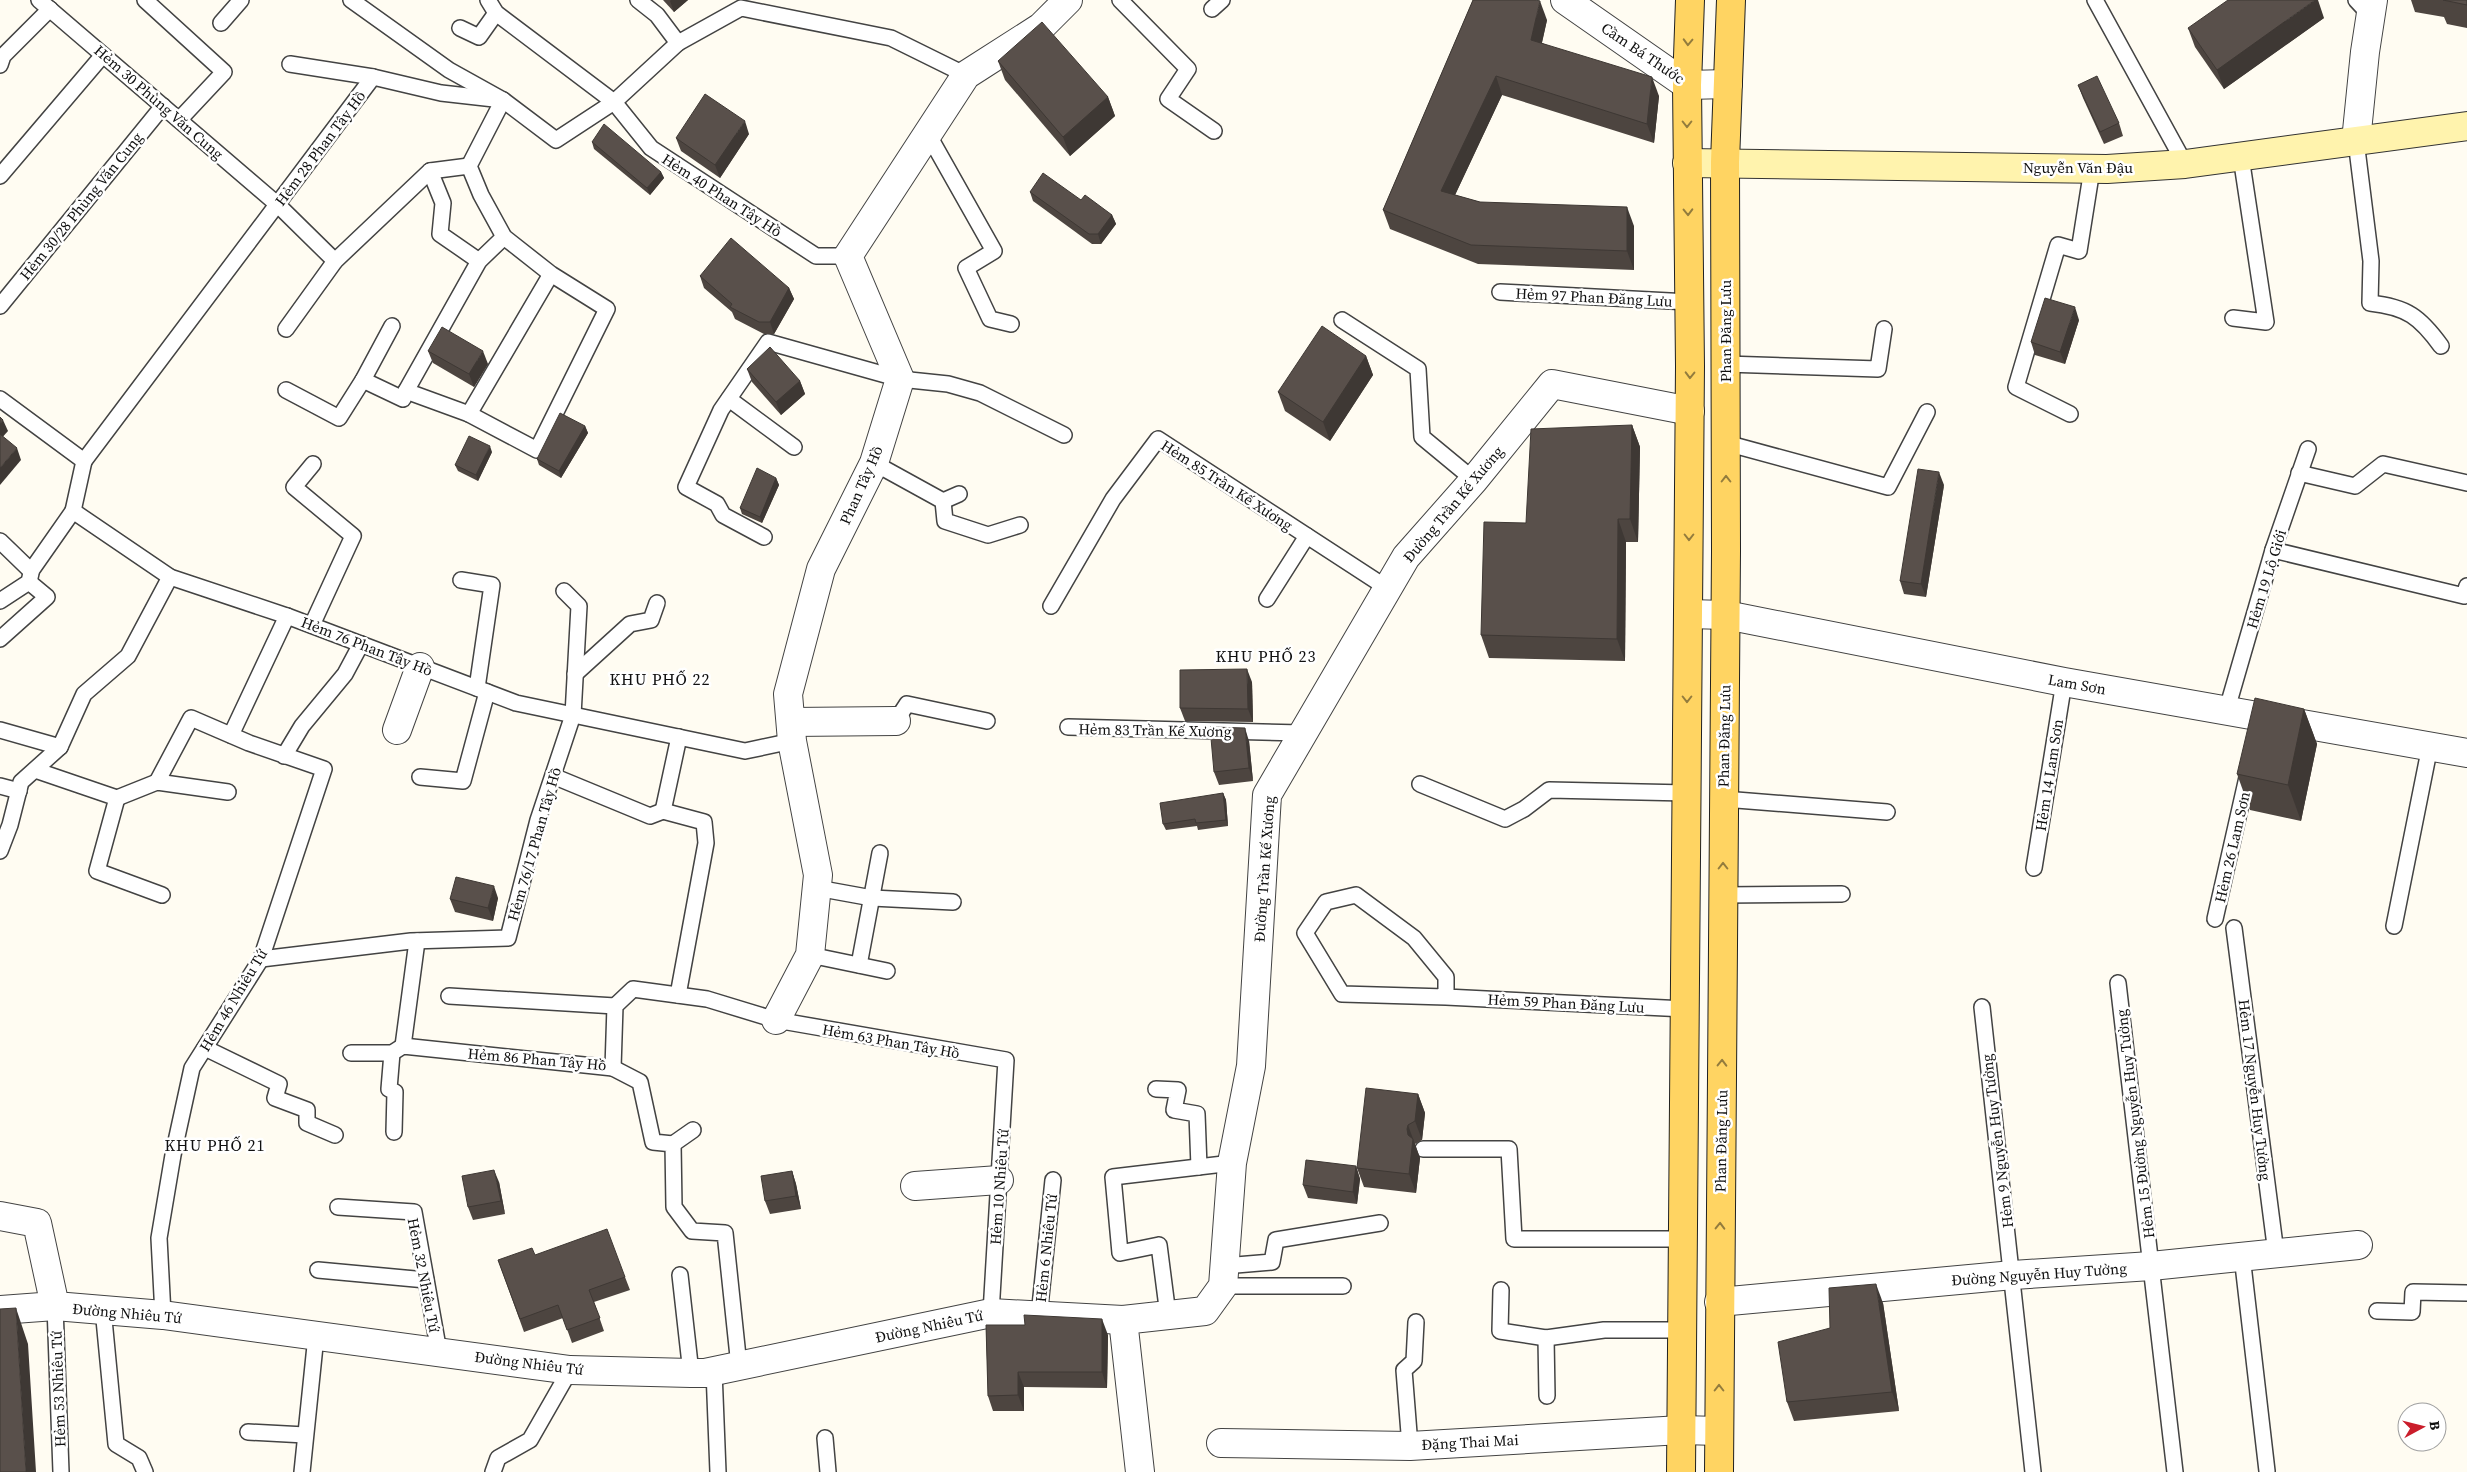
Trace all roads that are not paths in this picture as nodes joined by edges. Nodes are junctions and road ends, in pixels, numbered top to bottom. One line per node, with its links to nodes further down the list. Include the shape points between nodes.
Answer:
1 (146, 0): 28 (lane, via 224,72)
2 (241, 0): 15 (lane)
3 (352, 0): 25 (lane, via 449,70)
4 (638, 0): 17 (lane, via 658,15)
5 (1068, 0): 21 (street, via 1041,28)
6 (1120, 0): 30 (lane, via 1188,68 1168,99)
7 (1566, 0): 24 (street, Cầm Bá Thước)
8 (1690, 0): 24 (main road, one-way to 24)
9 (1731, 0): 23 (main road, Phan Đăng Lưu)
10 (2095, 0): 36 (lane)
11 (44, 4): 18 (lane, Hẻm 30 Phùng Văn Cung); 20 (lane, via 3,56)
12 (744, 4): 17 (lane); 21 (lane, via 891,38)
13 (2367, 5): 32 (street)
14 (492, 7): 16 (lane, via 480,37); 26 (lane, Hẻm 40 Phan Tây Hồ)
15 (221, 23)
16 (460, 28)
17 (678, 42): 26 (lane)
18 (103, 55): 27 (lane, Hẻm 30 Phùng Văn Cung); 40 (lane)
19 (290, 64): 22 (lane)
20 (0, 65)
21 (966, 75): 31 (street)
22 (373, 77): 25 (lane, Hẻm 28 Phan Tây Hồ, via 440,93); 41 (lane, Hẻm 28 Phan Tây Hồ)
23 (1728, 84): 24 (street, Cầm Bá Thước); 34 (main road, Phan Đăng Lưu)
24 (1687, 85): 35 (main road, one-way to 35)
25 (503, 100): 26 (lane, via 556,140); 37 (lane)
26 (614, 102): 43 (lane, Hẻm 40 Phan Tây Hồ, via 651,148 816,256)
27 (163, 106): 28 (lane, Hẻm 30 Phùng Văn Cung); 49 (lane, Hẻm 30/28 Phùng Văn Cung)
28 (179, 120): 41 (lane, Hẻm 30 Phùng Văn Cung)
29 (2467, 126): 32 (street, Nguyễn Văn Đậu)
30 (1214, 131)
31 (928, 134): 43 (street); 52 (lane, via 994,251 966,268 990,319)
32 (2356, 141): 33 (street, Nguyễn Văn Đậu); 56 (lane, via 2371,261 2370,303 2406,312 2424,324)
33 (2241, 157): 36 (street, Nguyễn Văn Đậu); 50 (lane, via 2266,322)
34 (1725, 162): 35 (street, Nguyễn Văn Đậu); 38 (street, Nguyễn Văn Đậu); 57 (main road, Phan Đăng Lưu)
35 (1687, 163): 48 (main road, one-way to 48)
36 (2185, 164): 38 (street, Nguyễn Văn Đậu)
37 (469, 166): 39 (lane); 42 (lane)
38 (2092, 169): 67 (lane, via 2079,251 2058,245 2016,387)
39 (430, 171): 44 (lane, via 443,203 440,234); 45 (lane)
40 (0, 176)
41 (278, 205): 45 (lane, Hẻm 30 Phùng Văn Cung); 72 (lane, Hẻm 28 Phan Tây Hồ)
42 (504, 236): 44 (lane); 46 (lane)
43 (848, 256): 58 (street)
44 (479, 261): 61 (lane)
45 (335, 262): 54 (lane)
46 (551, 274): 66 (lane); 66 (lane, via 607,309 537,450)
47 (1500, 292): 48 (lane, Hẻm 97 Phan Đăng Lưu)
48 (1689, 302): 64 (main road, one-way to 64)
49 (0, 306)
50 (2233, 318)
51 (1342, 320): 76 (lane, via 1418,369 1422,436)
52 (1011, 324)
53 (392, 326): 59 (lane)
54 (286, 329)
55 (1884, 329): 57 (lane, via 1878,369)
56 (2441, 346)
57 (1726, 364): 69 (main road, Phan Đăng Lưu)
58 (900, 379): 63 (lane, via 768,342); 68 (lane, via 948,384 980,393); 73 (street, Phan Tây Hồ)
59 (363, 380): 60 (lane, via 339,418); 61 (lane, via 403,399)
60 (286, 390)
61 (406, 391): 66 (lane)
62 (0, 399): 72 (lane)
63 (729, 399): 70 (lane); 83 (lane, via 720,410 686,487 717,504 723,515)
64 (1690, 411): 76 (street, Đường Trần Kế Xương, via 1552,384); 96 (main road, one-way to 96)
65 (1927, 412): 69 (lane, via 1888,487)
66 (469, 414)
67 (2070, 414)
68 (1064, 435)
69 (1726, 442): 97 (main road, Phan Đăng Lưu, one-way to 69)
70 (794, 447)
71 (2308, 449): 75 (lane, Hẻm 19 Lộ Giới)
72 (84, 461): 80 (lane)
73 (874, 463): 79 (lane); 113 (street, Phan Tây Hồ, via 821,569 788,694)
74 (313, 464): 99 (lane, via 294,487 353,536)
75 (2299, 473): 77 (lane, via 2355,486 2383,464); 85 (lane, Hẻm 19 Lộ Giới)
76 (1474, 480): 90 (street, Đường Trần Kế Xương, via 1406,557)
77 (2467, 483)
78 (959, 494): 79 (lane)
79 (943, 501): 81 (lane, via 945,521 988,536)
80 (73, 511): 86 (lane); 87 (lane, Hẻm 76 Phan Tây Hồ)
81 (1020, 525)
82 (1307, 536): 90 (lane, Hẻm 85 Trần Kế Xương); 92 (lane); 95 (lane, Hẻm 85 Trần Kế Xương, via 1158,439 1113,499)
83 (764, 537)
84 (0, 541): 86 (lane)
85 (2273, 550): 89 (lane, via 2464,596); 106 (lane, Hẻm 19 Lộ Giới)
86 (30, 577): 93 (lane); 100 (lane, via 46,597)
87 (170, 577): 98 (lane, Hẻm 76 Phan Tây Hồ); 118 (lane, via 128,656 84,694)
88 (461, 580): 105 (lane, via 492,585)
89 (2467, 586)
90 (1387, 588): 114 (street, Đường Trần Kế Xương)
91 (564, 591): 103 (lane, Hẻm 76/17 Phan Tây Hồ, via 579,606)
92 (1267, 599)
93 (0, 602)
94 (657, 603): 103 (lane, via 652,620 630,624)
95 (1051, 606)
96 (1688, 614): 97 (street, Lam Sơn); 130 (main road, one-way to 130)
97 (1726, 615): 104 (street, Lam Sơn); 132 (main road, Phan Đăng Lưu)
98 (287, 616): 99 (lane, Hẻm 76 Phan Tây Hồ); 115 (lane)
99 (312, 625): 101 (lane, Hẻm 76 Phan Tây Hồ)
100 (0, 639)
101 (361, 644): 102 (lane, Hẻm 76 Phan Tây Hồ); 121 (lane, via 345,674 302,726)
102 (420, 667): 105 (lane, Hẻm 76 Phan Tây Hồ); 112 (street)
103 (575, 674): 107 (lane, Hẻm 76/17 Phan Tây Hồ)
104 (2064, 682): 106 (street, Lam Sơn); 137 (lane, Hẻm 14 Lam Sơn)
105 (482, 690): 107 (lane, Hẻm 76 Phan Tây Hồ, via 516,703); 124 (lane, via 463,781)
106 (2227, 709): 117 (street, Lam Sơn, via 2259,725)
107 (574, 715): 116 (lane, Hẻm 76 Phan Tây Hồ); 123 (lane, Hẻm 76/17 Phan Tây Hồ)
108 (896, 721): 109 (lane, via 907,704); 113 (street)
109 (987, 721)
110 (1068, 728): 114 (lane, Hẻm 83 Trần Kế Xương)
111 (0, 730): 118 (lane)
112 (397, 730)
113 (792, 732): 116 (lane, Hẻm 76 Phan Tây Hồ, via 744,750); 138 (street, Phan Tây Hồ, via 818,876)
114 (1302, 733): 171 (street, Đường Trần Kế Xương, via 1266,795 1251,1066)
115 (231, 735): 121 (lane, Hẻm 46 Nhiêu Tứ); 125 (lane, Hẻm 46 Nhiêu Tứ, via 191,718)
116 (679, 737): 133 (lane)
117 (2430, 746): 119 (street, Lam Sơn); 145 (lane)
118 (60, 747): 122 (lane)
119 (2467, 753)
120 (2253, 754): 144 (lane, Hẻm 26 Lam Sơn)
121 (284, 756): 149 (lane, Hẻm 46 Nhiêu Tứ, via 324,769)
122 (35, 770): 128 (lane, via 21,782); 131 (lane)
123 (553, 776): 133 (lane, via 650,816); 147 (lane, Hẻm 76/17 Phan Tây Hồ, via 538,820 508,938)
124 (420, 778)
125 (157, 782): 129 (lane); 131 (lane)
126 (1420, 784): 130 (lane, via 1505,819 1548,790)
127 (0, 786): 128 (lane)
128 (18, 791): 135 (lane)
129 (228, 792)
130 (1687, 793): 158 (main road)
131 (117, 798): 139 (lane, via 97,871)
132 (1724, 799): 134 (lane); 141 (main road, Phan Đăng Lưu, one-way to 132)
133 (663, 811): 153 (lane, via 704,822 706,843)
134 (1886, 812)
135 (0, 851)
136 (880, 852): 142 (lane)
137 (2034, 868)
138 (816, 888): 142 (lane); 148 (street, Phan Tây Hồ)
139 (162, 894)
140 (1842, 894): 141 (lane)
141 (1723, 895): 192 (main road, Phan Đăng Lưu, one-way to 141)
142 (872, 898): 143 (lane); 150 (lane)
143 (953, 902)
144 (2216, 919)
145 (2394, 926)
146 (2234, 928): 181 (lane, Hẻm 17 Nguyễn Huy Tưởng)
147 (417, 941): 149 (lane, Hẻm 76/17 Phan Tây Hồ); 161 (lane)
148 (810, 955): 150 (lane); 159 (street, Phan Tây Hồ)
149 (261, 958): 160 (lane, Hẻm 46 Nhiêu Tứ)
150 (859, 965): 151 (lane)
151 (887, 971)
152 (2118, 983): 183 (lane, Hẻm 15 Đường Nguyễn Huy Tưởng)
153 (678, 995): 156 (lane, via 633,989); 159 (lane, via 707,999)
154 (449, 996): 156 (lane)
155 (1446, 997): 155 (lane, Hẻm 59 Phan Đăng Lưu, via 1446,977 1414,938 1356,895 1326,902 1306,933 1342,994); 158 (lane, Hẻm 59 Phan Đăng Lưu)
156 (615, 1006): 164 (lane, Hẻm 86 Phan Tây Hồ)
157 (1982, 1007): 186 (lane, Hẻm 9 Nguyễn Huy Tưởng)
158 (1685, 1009): 179 (main road)
159 (776, 1020): 163 (lane, Hẻm 63 Phan Tây Hồ)
160 (205, 1048): 168 (lane, via 279,1084 275,1098 307,1110 307,1123); 198 (lane, Hẻm 46 Nhiêu Tứ, via 192,1068 172,1155 159,1238)
161 (398, 1049): 162 (lane, Hẻm 86 Phan Tây Hồ); 164 (lane, Hẻm 86 Phan Tây Hồ); 167 (lane, via 389,1089 396,1092)
162 (351, 1053)
163 (1006, 1060): 173 (lane, Hẻm 10 Nhiêu Tứ)
164 (613, 1068): 169 (lane, via 640,1082 653,1142)
165 (1156, 1089): 172 (lane, via 1178,1090 1174,1110 1197,1114)
166 (693, 1130): 169 (lane)
167 (394, 1132)
168 (335, 1135)
169 (673, 1144): 208 (lane, via 674,1207 692,1231 725,1233)
170 (1423, 1149): 179 (lane, via 1509,1149 1514,1239)
171 (1232, 1164): 172 (lane); 187 (street, Đường Trần Kế Xương)
172 (1199, 1167): 200 (lane, via 1113,1177 1120,1253 1159,1245)
173 (999, 1180): 175 (street); 197 (lane, Hẻm 10 Nhiêu Tứ)
174 (1053, 1180): 199 (lane, Hẻm 6 Nhiêu Tứ)
175 (915, 1186)
176 (338, 1207): 188 (lane, Hẻm 32 Nhiêu Tứ, via 414,1212)
177 (0, 1216): 193 (street, Đường Nhiêu Tứ, via 37,1223)
178 (1380, 1223): 187 (lane, via 1276,1240 1272,1262)
179 (1683, 1239): 203 (main road)
180 (2358, 1246): 181 (street, Đường Nguyễn Huy Tưởng)
181 (2276, 1253): 182 (street, Đường Nguyễn Huy Tưởng)
182 (2242, 1256): 183 (street, Đường Nguyễn Huy Tưởng); 228 (lane)
183 (2151, 1266): 186 (street, Đường Nguyễn Huy Tưởng); 227 (lane, Hẻm 15 Đường Nguyễn Huy Tưởng)
184 (318, 1270): 188 (lane)
185 (680, 1275): 208 (lane)
186 (2013, 1275): 192 (street, Đường Nguyễn Huy Tưởng); 226 (lane, Hẻm 9 Nguyễn Huy Tưởng)
187 (1224, 1276): 189 (lane); 200 (street, via 1205,1311)
188 (426, 1280): 206 (lane, Hẻm 32 Nhiêu Tứ)
189 (1343, 1286)
190 (1501, 1290): 205 (lane, via 1500,1331)
191 (2467, 1293): 196 (lane, via 2413,1292 2412,1312)
192 (1719, 1302): 211 (main road, Phan Đăng Lưu, one-way to 192)
193 (55, 1306): 194 (street, Đường Nhiêu Tứ); 195 (street); 217 (lane, Hẻm 53 Nhiêu Tứ)
194 (103, 1309): 198 (street, Đường Nhiêu Tứ); 218 (lane, via 116,1444 139,1458)
195 (0, 1310)
196 (2377, 1311)
197 (991, 1313): 199 (street, Đường Nhiêu Tứ); 208 (street, Đường Nhiêu Tứ)
198 (163, 1315): 204 (street, Đường Nhiêu Tứ)
199 (1040, 1316): 201 (street, Đường Nhiêu Tứ)
200 (1168, 1316): 201 (street)
201 (1123, 1320): 223 (street)
202 (1416, 1322): 216 (lane, via 1414,1360 1404,1370)
203 (1682, 1330): 205 (lane, via 1604,1330); 210 (main road)
204 (316, 1336): 206 (street, Đường Nhiêu Tứ); 213 (lane)
205 (1546, 1338): 209 (lane)
206 (439, 1352): 207 (street, Đường Nhiêu Tứ)
207 (570, 1370): 208 (street, Đường Nhiêu Tứ); 220 (lane, via 530,1440 498,1458)
208 (715, 1370): 221 (lane)
209 (1547, 1396)
210 (1681, 1430): 211 (street, Đặng Thai Mai); 216 (street, Đặng Thai Mai); 224 (main road)
211 (1719, 1431): 225 (main road, Phan Đăng Lưu)
212 (248, 1432): 213 (lane)
213 (305, 1435): 219 (lane)
214 (825, 1438): 222 (lane)
215 (1221, 1443): 216 (street, Đặng Thai Mai)
216 (1410, 1446)
217 (61, 1472)
218 (145, 1472)
219 (302, 1472)
220 (493, 1472)
221 (718, 1472)
222 (828, 1472)
223 (1140, 1472)
224 (1681, 1472)
225 (1719, 1472)
226 (2033, 1472)
227 (2175, 1472)
228 (2267, 1472)

